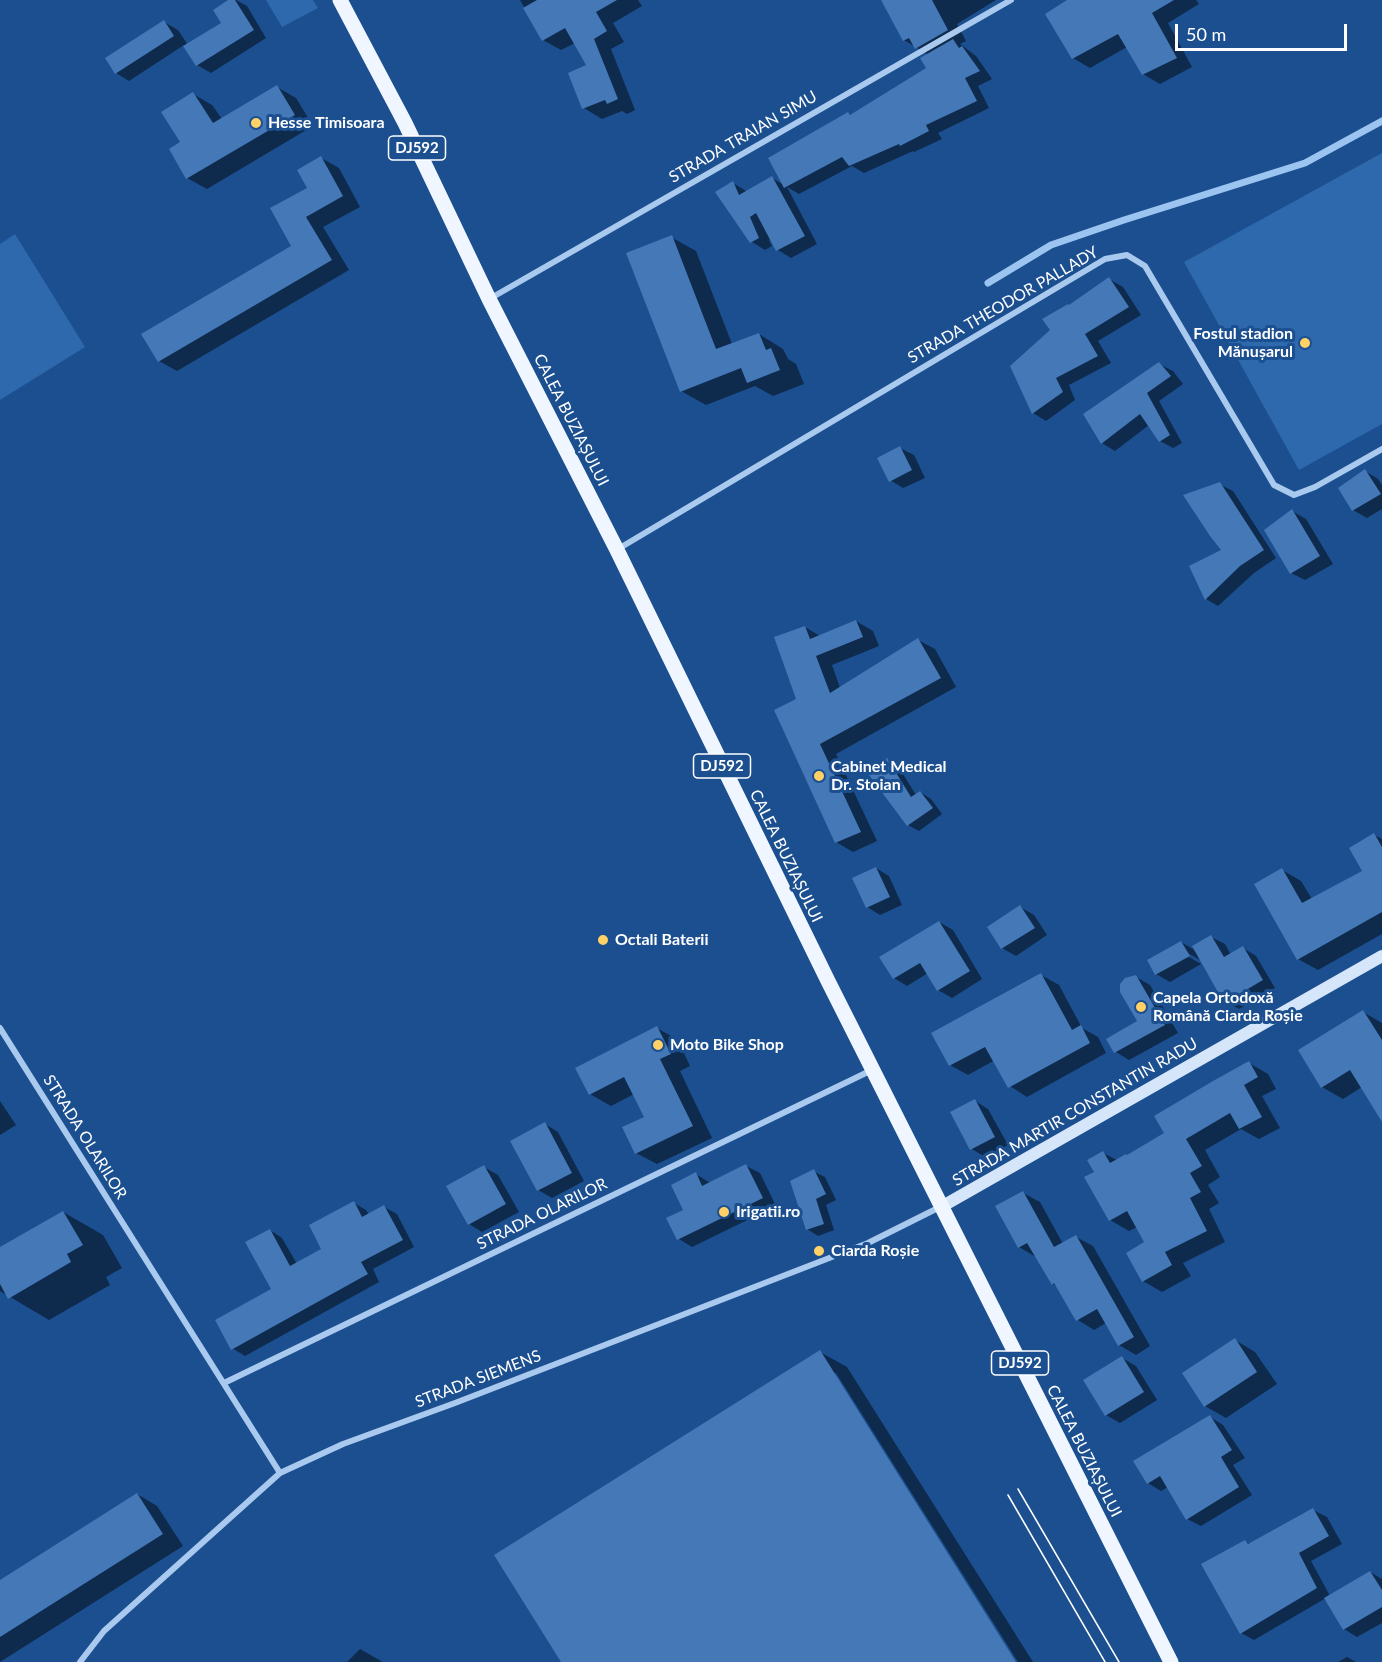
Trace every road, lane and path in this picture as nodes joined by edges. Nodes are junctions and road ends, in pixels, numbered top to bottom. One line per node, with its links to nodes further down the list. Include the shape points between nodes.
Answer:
1 (340, 0): 3 (main road, CALEA BUZIAȘULUI / DJ592, via 405,123)
2 (1011, 0): 3 (street, STRADA TRAIAN SIMU)
3 (489, 299): 5 (main road, CALEA BUZIAȘULUI / DJ592)
4 (1382, 449): 5 (street, STRADA THEODOR PALLADY, via 1294,495 1274,485 1145,266 1126,255 1105,259)
5 (616, 550): 8 (main road, CALEA BUZIAȘULUI / DJ592)
6 (1382, 956): 9 (street, STRADA MARTIR CONSTANTIN RADU)
7 (0, 1028): 10 (street, STRADA OLARILOR)
8 (872, 1070): 9 (main road, CALEA BUZIAȘULUI / DJ592); 10 (street, STRADA OLARILOR)
9 (941, 1207): 11 (street, STRADA SIEMENS, via 868,1243 343,1444); 13 (main road, CALEA BUZIAȘULUI / DJ592)
10 (224, 1383): 11 (street, STRADA OLARILOR)
11 (280, 1473): 12 (street, STRADA SIEMENS, via 104,1630)
12 (80, 1662)
13 (1172, 1662)

